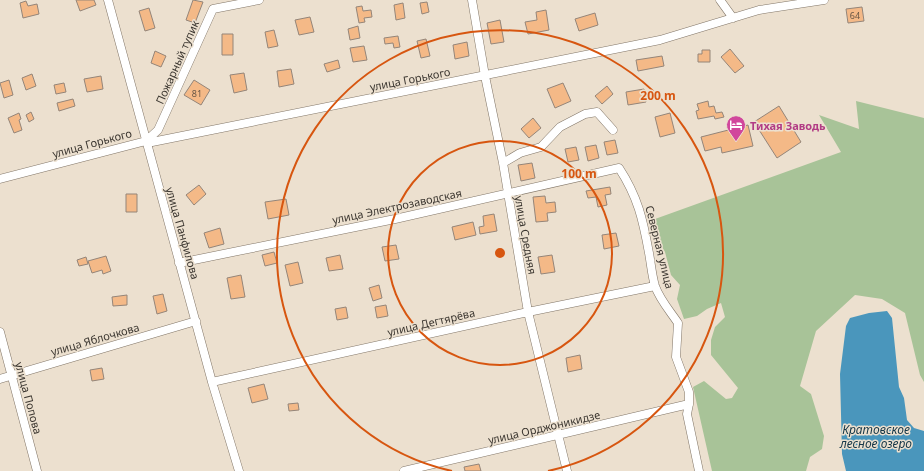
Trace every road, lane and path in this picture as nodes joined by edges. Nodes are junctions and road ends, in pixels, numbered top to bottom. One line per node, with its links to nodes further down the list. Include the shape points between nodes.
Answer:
1 (108, 0): 9 (street, улица Панфилова)
2 (259, 0): 9 (street, Пожарный тупик, via 213,9 158,130)
3 (472, 0): 7 (street, улица Средняя)
4 (720, 0): 6 (street)
5 (824, 0): 6 (street, улица Горького, via 759,10)
6 (733, 18): 7 (street, улица Горького, via 660,40)
7 (485, 76): 9 (street, улица Горького, via 152,142); 10 (street, улица Средняя)
8 (613, 130): 10 (street, via 597,112 585,114 560,127 541,147 520,153)
9 (146, 141): 12 (street, улица Горького); 14 (street, улица Панфилова)
10 (502, 163): 13 (street, улица Средняя)
11 (618, 168): 13 (street, улица Электрозаводская); 15 (street, Северная улица, via 639,206)
12 (0, 179)
13 (507, 193): 14 (street, улица Электрозаводская, via 395,219); 16 (street, улица Средняя)
14 (179, 263): 17 (street, улица Панфилова)
15 (655, 286): 16 (street, улица Дегтярёва); 22 (street, Северная улица, via 678,323 676,358 689,392)
16 (528, 312): 21 (street, улица Дегтярёва); 23 (street, улица Средняя)
17 (196, 321): 19 (street, улица Яблочкова); 21 (street, улица Панфилова)
18 (0, 332): 19 (street, улица Попова)
19 (12, 376): 20 (street, улица Яблочкова); 24 (street, улица Попова)
20 (0, 379)
21 (212, 382): 25 (street, улица Панфилова)
22 (689, 404): 23 (street, улица Орджоникидзе); 28 (street, Северная улица, via 687,414)
23 (558, 436): 26 (street, улица Орджоникидзе); 27 (street, улица Средняя)
24 (37, 471)
25 (239, 471)
26 (404, 471)
27 (567, 471)
28 (699, 471)

